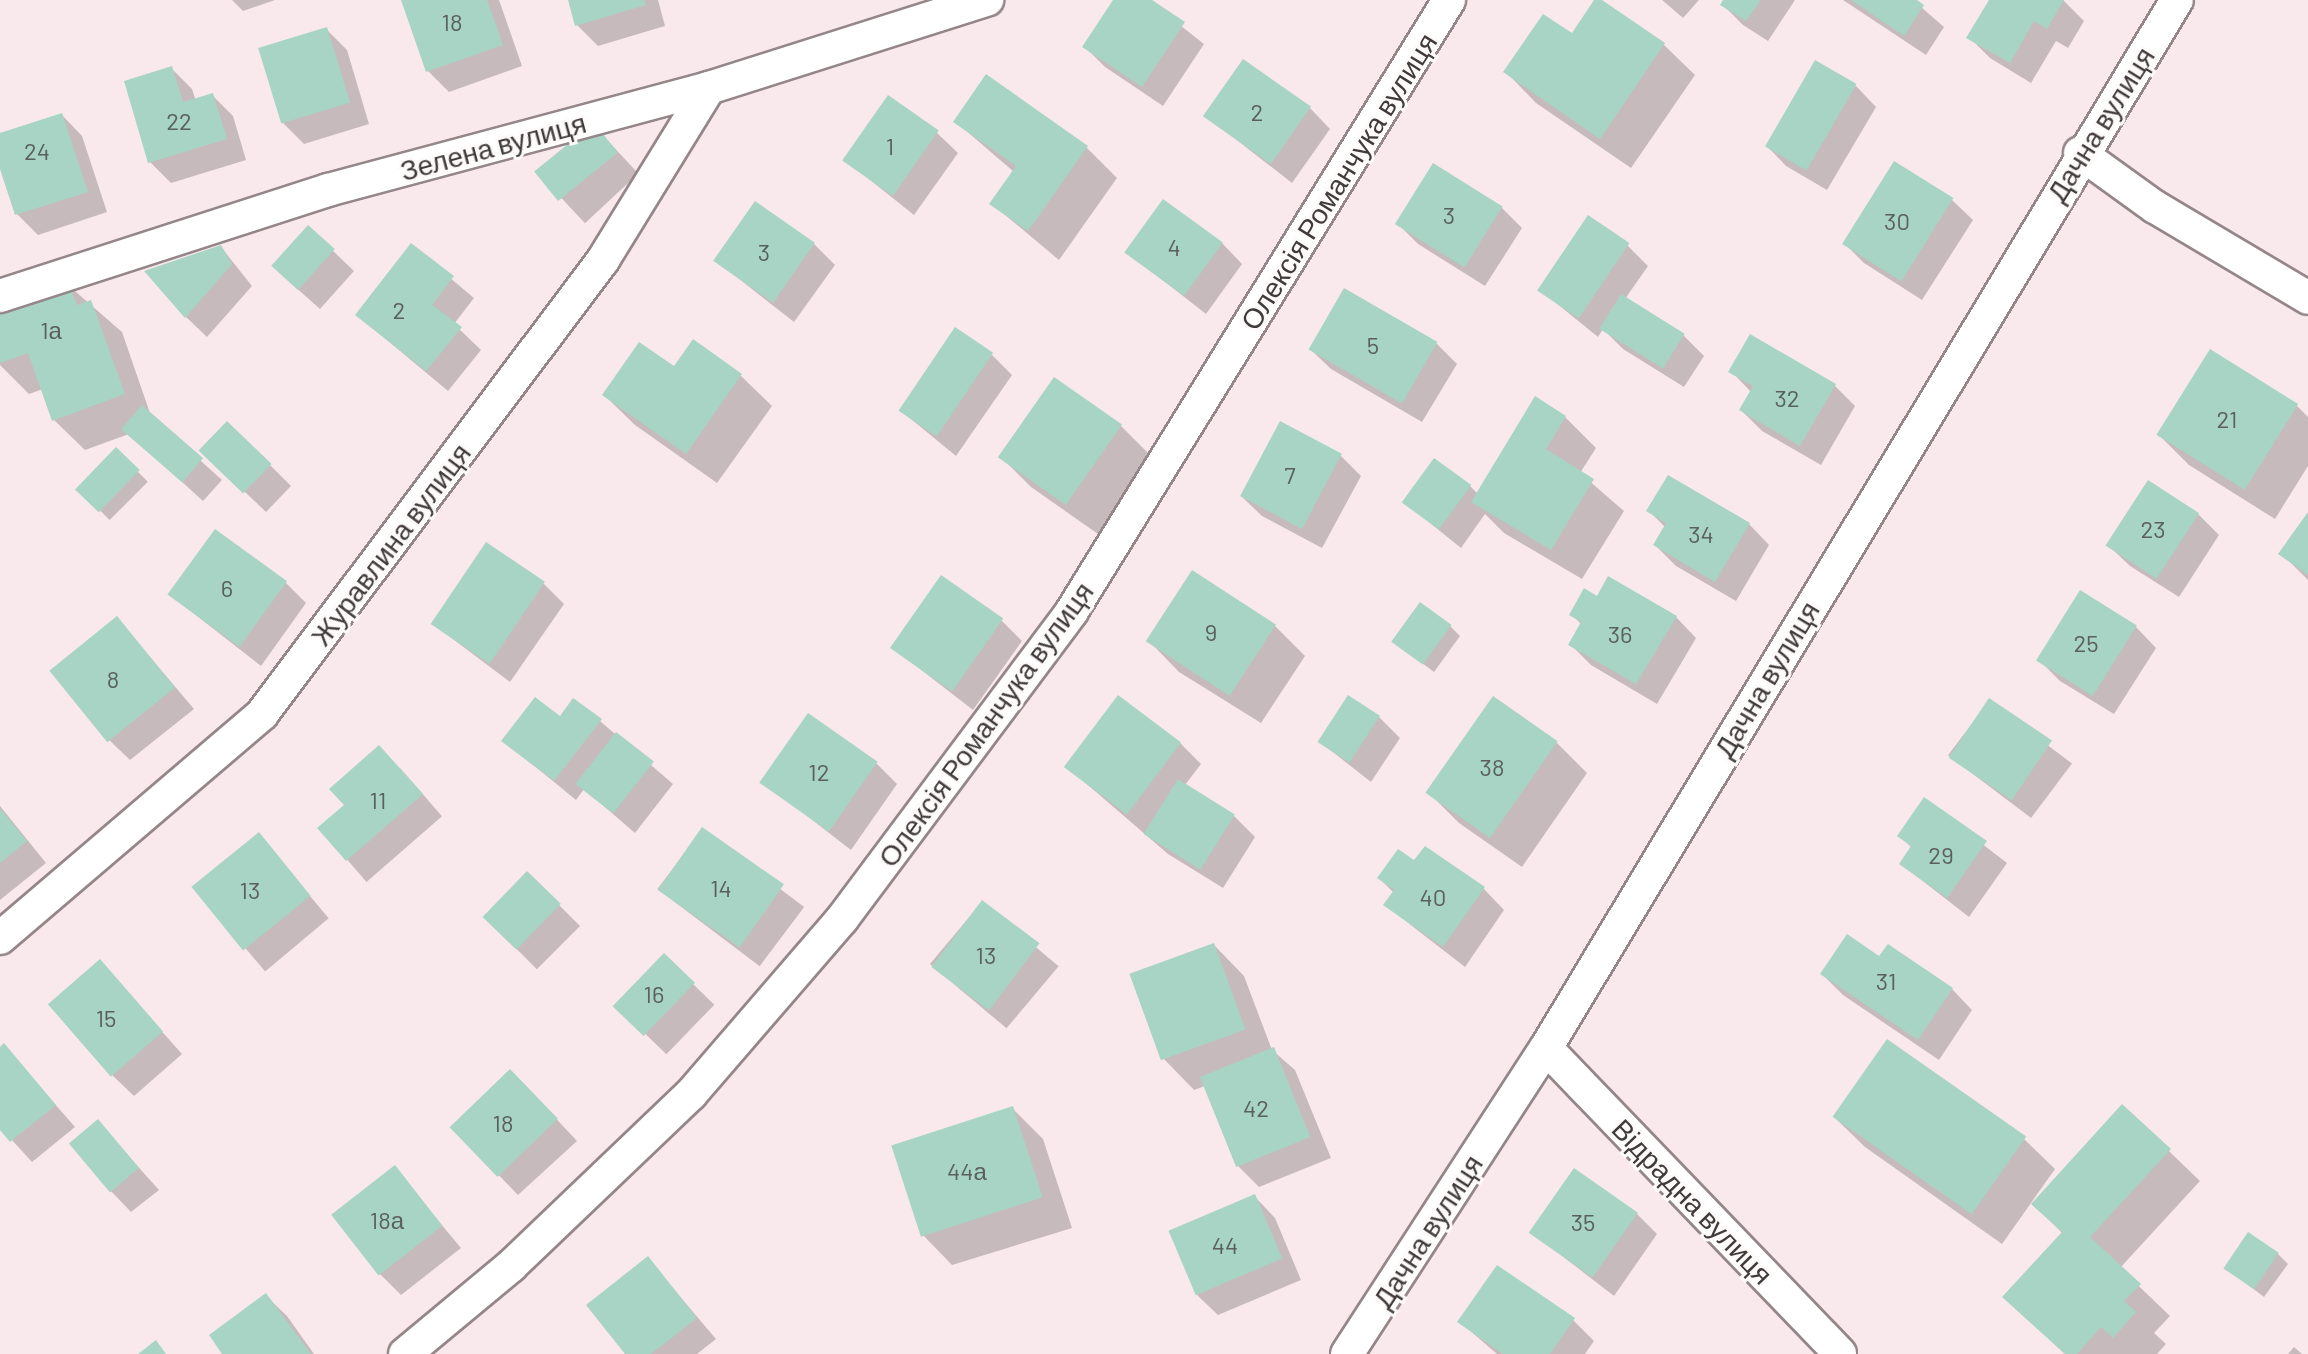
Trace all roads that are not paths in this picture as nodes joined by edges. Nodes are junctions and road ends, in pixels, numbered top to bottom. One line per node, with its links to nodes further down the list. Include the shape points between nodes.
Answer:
1 (987, 0): 4 (street, Зелена вулиця)
2 (1449, 0): 10 (street, Олексія Романчука вулиця, via 1072,611 842,919 691,1094 511,1266)
3 (2177, 0): 5 (street, Дачна вулиця)
4 (709, 88): 6 (street, Зелена вулиця, via 328,190); 8 (street, Журавлина вулиця, via 603,260 262,714)
5 (2080, 153): 7 (street, via 2155,207); 9 (street, Дачна вулиця)
6 (0, 296)
7 (2308, 298)
8 (0, 938)
9 (1546, 1048): 11 (street, Дачна вулиця); 12 (street, Відрадна вулиця)
10 (405, 1354)
11 (1347, 1354)
12 (1840, 1354)

